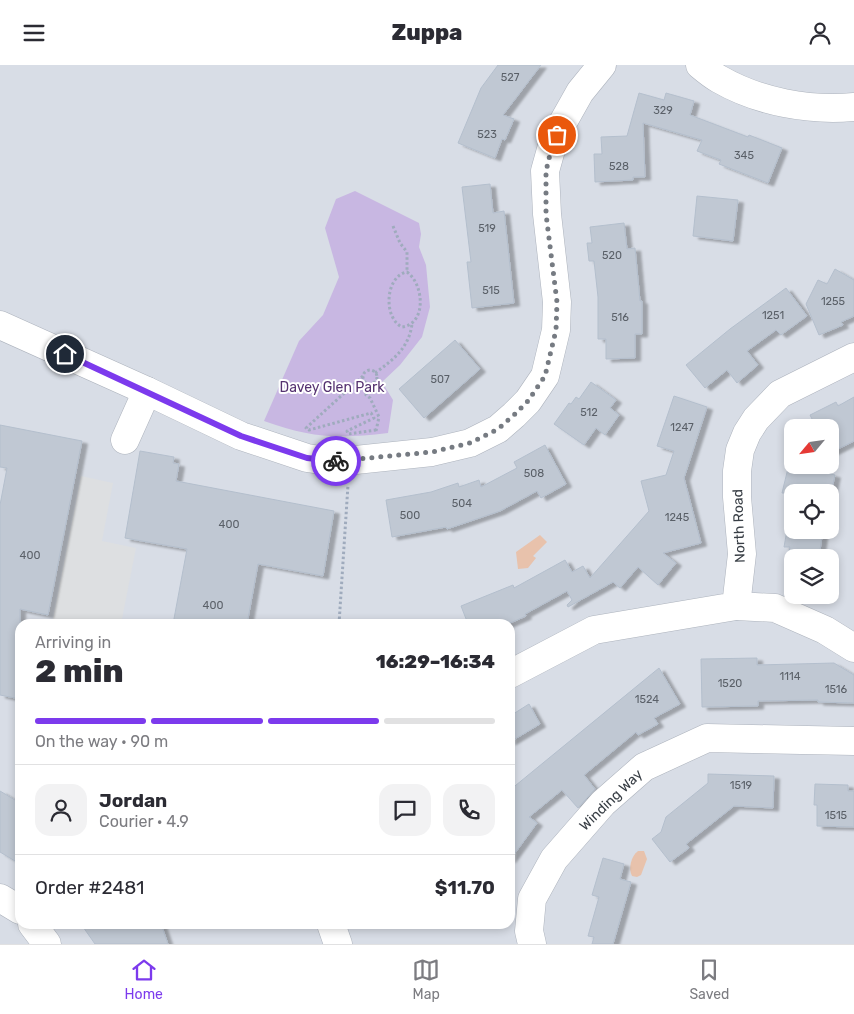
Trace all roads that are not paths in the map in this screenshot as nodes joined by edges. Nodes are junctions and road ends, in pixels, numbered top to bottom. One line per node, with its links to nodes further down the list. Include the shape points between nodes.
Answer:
1 (602, 65): 6 (street, via 580,92 562,124 546,171 546,214 557,302 556,330 545,376 528,401 498,429 470,443 432,452 327,461 307,458 241,436)
2 (700, 65): 3 (street, via 718,79 790,105 834,109)
3 (854, 107)
4 (0, 325): 6 (street)
5 (854, 357): 8 (street, North Road, via 780,394 747,433 737,471 742,554)
6 (147, 391): 7 (street)
7 (125, 440)
8 (736, 606): 9 (street, via 775,608 825,630); 10 (street, via 594,630)
9 (854, 648)
10 (515, 671)
11 (854, 741): 18 (street, Winding Way, via 707,738 644,767 603,803 554,859 532,899 529,931)
12 (0, 897): 13 (street)
13 (15, 907)
14 (36, 929): 16 (street)
15 (333, 929): 17 (street)
16 (48, 944)
17 (338, 944)
18 (532, 944)

